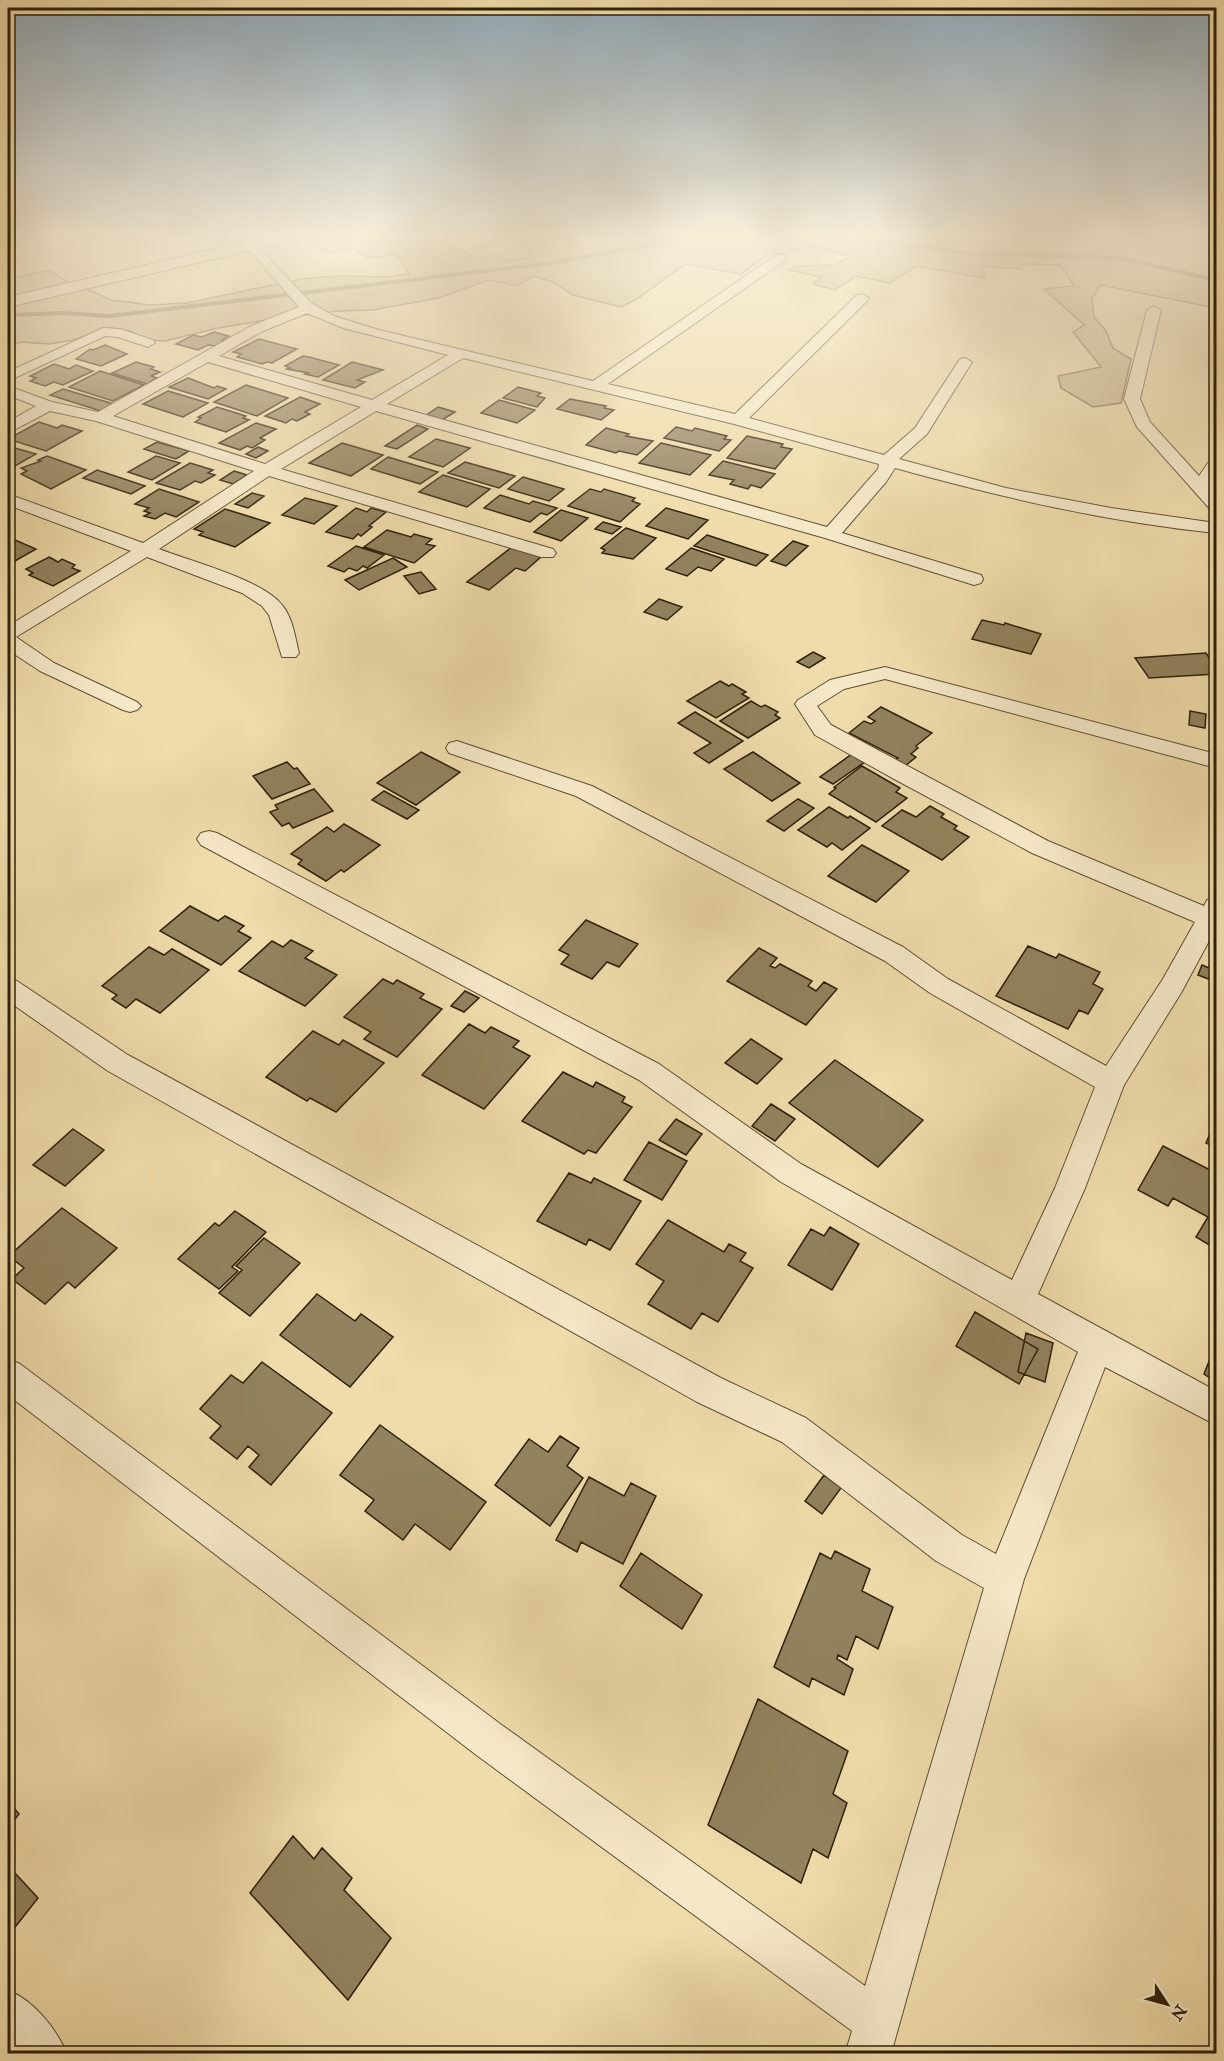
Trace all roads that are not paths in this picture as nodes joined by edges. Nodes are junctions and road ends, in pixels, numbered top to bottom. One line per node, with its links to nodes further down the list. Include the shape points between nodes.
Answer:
1 (101, 333): 12 (street)
2 (118, 333): 8 (street)
3 (249, 333): 10 (street)
4 (376, 333): 9 (street)
5 (671, 333): 13 (street)
6 (826, 333): 18 (street)
7 (1148, 333): 23 (street, via 1132,399 1143,424)
8 (148, 343)
9 (460, 354): 13 (street); 16 (street)
10 (206, 357): 16 (street); 17 (street)
11 (966, 362): 20 (street, via 921,432)
12 (8, 377)
13 (595, 386): 18 (street)
14 (8, 390): 15 (street)
15 (48, 406): 17 (street); 19 (street)
16 (372, 406): 22 (street); 27 (street)
17 (100, 417): 22 (street)
18 (738, 420): 20 (street)
19 (8, 428)
20 (888, 460): 26 (street, via 1004,493); 27 (street, via 880,478)
21 (1216, 464): 23 (street)
22 (267, 470): 28 (street); 29 (street)
23 (1203, 488): 25 (street)
24 (8, 499): 28 (street)
25 (1216, 506)
26 (1216, 528)
27 (831, 534): 30 (street)
28 (144, 551): 31 (street); 33 (street, via 268,599 279,611)
29 (547, 553)
30 (974, 579)
31 (8, 634)
32 (8, 641): 34 (street, via 47,667)
33 (290, 653)
34 (130, 706)
35 (457, 748): 40 (street, via 585,791 894,954 939,986)
36 (1216, 761): 38 (street, via 885,673 837,684 805,704 823,730 1040,847)
37 (209, 839): 41 (street, via 649,1072 791,1173)
38 (1212, 912): 40 (street, via 1172,986)
39 (8, 988): 45 (street, via 129,1068 709,1390 794,1430 949,1548)
40 (1111, 1082): 41 (street, via 1070,1188)
41 (1019, 1300): 42 (street)
42 (1097, 1345): 44 (street); 45 (street)
43 (8, 1376): 47 (street, via 489,1740)
44 (1216, 1409)
45 (1005, 1579): 47 (street)
46 (8, 2013): 48 (street)
47 (873, 2038)
48 (44, 2054)

